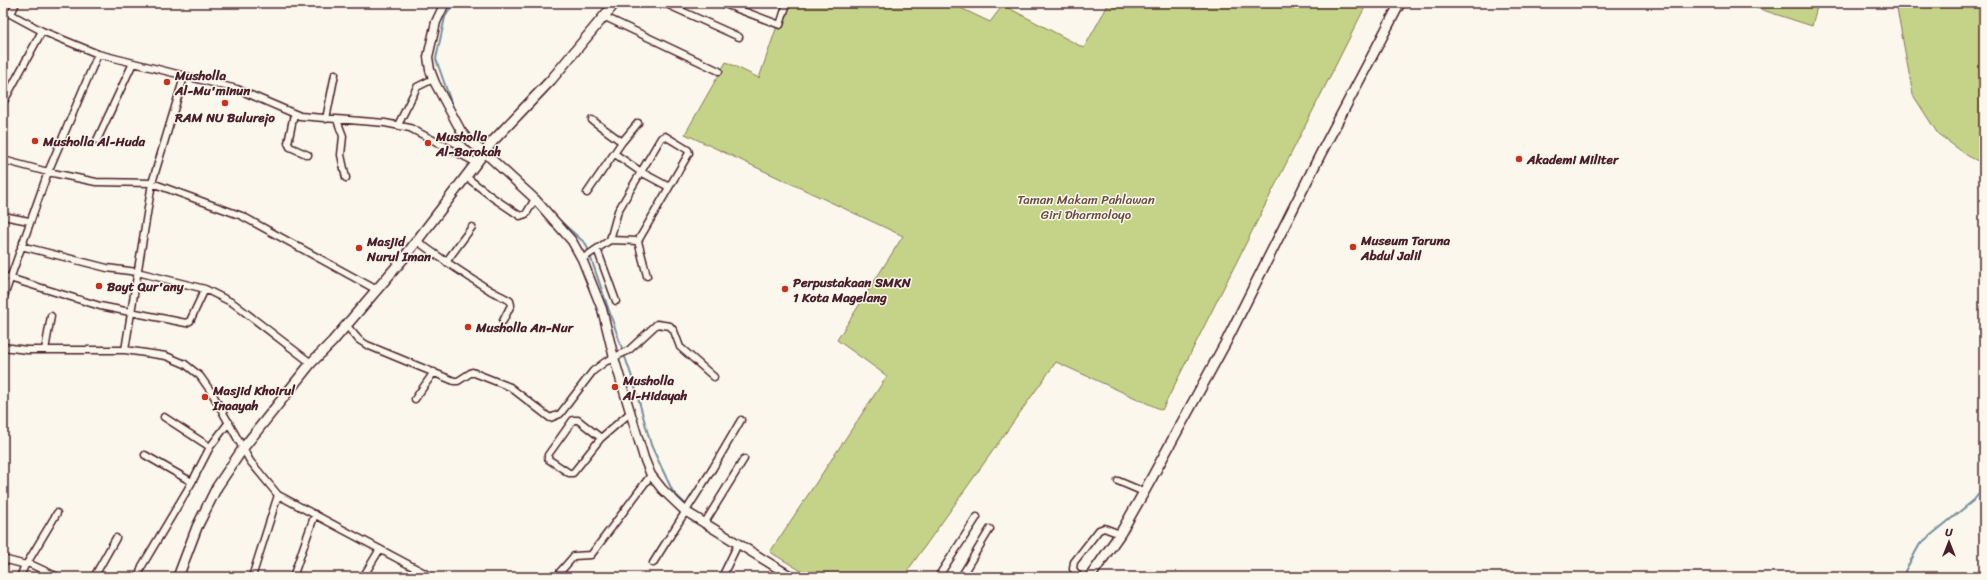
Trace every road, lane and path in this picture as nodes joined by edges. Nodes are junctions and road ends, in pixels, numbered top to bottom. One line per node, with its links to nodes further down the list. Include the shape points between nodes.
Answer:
1 (16, 3): 9 (street)
2 (445, 3): 18 (street, via 436,22 428,57)
3 (615, 3): 10 (main road)
4 (664, 3): 12 (street)
5 (722, 3): 6 (street, via 780,25)
6 (787, 3)
7 (1400, 3): 84 (main road, via 1236,323)
8 (3, 10): 9 (street)
9 (11, 14): 11 (street)
10 (604, 16): 15 (street); 30 (main road, via 551,80)
11 (42, 31): 13 (street); 20 (street)
12 (739, 37)
13 (98, 54): 14 (street); 35 (street)
14 (133, 63): 17 (street); 28 (street)
15 (719, 71)
16 (335, 74): 23 (street)
17 (184, 77): 22 (street, via 207,80 237,89); 39 (street)
18 (433, 79): 27 (street, via 417,87); 30 (street, via 469,141)
19 (3, 86): 20 (street)
20 (10, 90): 21 (street)
21 (3, 103)
22 (294, 114): 23 (street); 32 (street, via 288,143 290,148)
23 (326, 119): 24 (street)
24 (337, 120): 27 (street); 38 (street, via 343,136 341,155)
25 (592, 120): 29 (street)
26 (638, 123): 29 (street)
27 (398, 125): 34 (street, via 410,128)
28 (97, 140)
29 (622, 142): 31 (street)
30 (488, 147): 34 (main road); 42 (street)
31 (615, 154): 36 (street); 41 (street)
32 (308, 155)
33 (3, 160): 35 (street)
34 (477, 162): 37 (main road)
35 (48, 172): 39 (street, via 96,182); 44 (street)
36 (641, 172): 40 (street); 40 (street, via 661,138 667,137 689,151); 46 (street, via 618,211)
37 (465, 176): 42 (street, via 520,216 526,214); 47 (main road)
38 (346, 178)
39 (152, 183): 53 (street); 57 (street, via 242,216)
40 (669, 187): 48 (street)
41 (587, 193)
42 (535, 198): 51 (street)
43 (3, 216): 44 (street)
44 (29, 221): 49 (street)
45 (472, 227): 52 (street)
46 (610, 240): 48 (street); 50 (street)
47 (417, 241): 52 (street); 57 (main road)
48 (638, 241): 54 (street)
49 (21, 246): 53 (street, via 107,268); 55 (street)
50 (597, 249): 51 (street); 59 (street)
51 (586, 256): 67 (street)
52 (446, 262): 62 (street, via 510,301 511,305)
53 (137, 272): 56 (street); 60 (street)
54 (646, 276)
55 (6, 277): 58 (street); 60 (street, via 100,306)
56 (205, 289): 60 (street, via 188,323); 68 (street, via 233,303)
57 (377, 290): 63 (main road)
58 (3, 299)
59 (616, 301)
60 (132, 312): 66 (street)
61 (51, 316): 65 (street)
62 (503, 321)
63 (346, 325): 68 (main road); 69 (street, via 366,345)
64 (3, 347): 65 (street)
65 (45, 350): 66 (street)
66 (125, 350): 75 (street, via 166,356 186,364 200,376 212,392)
67 (619, 356): 69 (street, via 593,371 560,414 550,418 510,388 476,373 470,373 456,381); 70 (street, via 657,324 667,324 680,347); 72 (street)
68 (311, 362): 78 (main road)
69 (434, 372): 71 (street)
70 (714, 377)
71 (415, 399)
72 (631, 412): 76 (street); 81 (street)
73 (164, 418): 77 (street)
74 (740, 420): 86 (street)
75 (229, 422): 77 (street); 78 (street)
76 (601, 438): 76 (street, via 573,473 548,459 548,455 573,420 578,420)
77 (210, 446): 83 (street)
78 (244, 447): 85 (street, via 250,461); 105 (main road, via 217,487 197,527)
79 (145, 455): 83 (street)
80 (744, 459): 90 (street)
81 (651, 475): 86 (street, via 662,489); 99 (street, via 591,555 574,556)
82 (1118, 481): 84 (street)
83 (192, 482): 104 (street)
84 (1144, 492): 92 (main road)
85 (278, 495): 88 (street); 106 (street)
86 (687, 509): 90 (street); 97 (street)
87 (57, 513): 98 (street)
88 (315, 514): 95 (street); 107 (street)
89 (977, 517): 112 (street)
90 (705, 522): 94 (street)
91 (990, 529): 113 (street)
92 (1120, 534): 114 (street, via 1104,528 1099,530 1074,562 1073,569); 115 (main road)
93 (116, 538): 103 (street)
94 (738, 544): 110 (street); 111 (street)
95 (380, 548): 100 (street); 108 (street)
96 (3, 559): 98 (street)
97 (653, 563)
98 (26, 564): 101 (street); 102 (street)
99 (560, 572)
100 (424, 575): 109 (street)
101 (20, 577)
102 (58, 577)
103 (94, 577)
104 (138, 577)
105 (178, 577)
106 (252, 577)
107 (293, 577)
108 (363, 577)
109 (432, 577)
110 (722, 577)
111 (792, 577)
112 (938, 577)
113 (961, 577)
114 (1079, 577)
115 (1090, 577)

